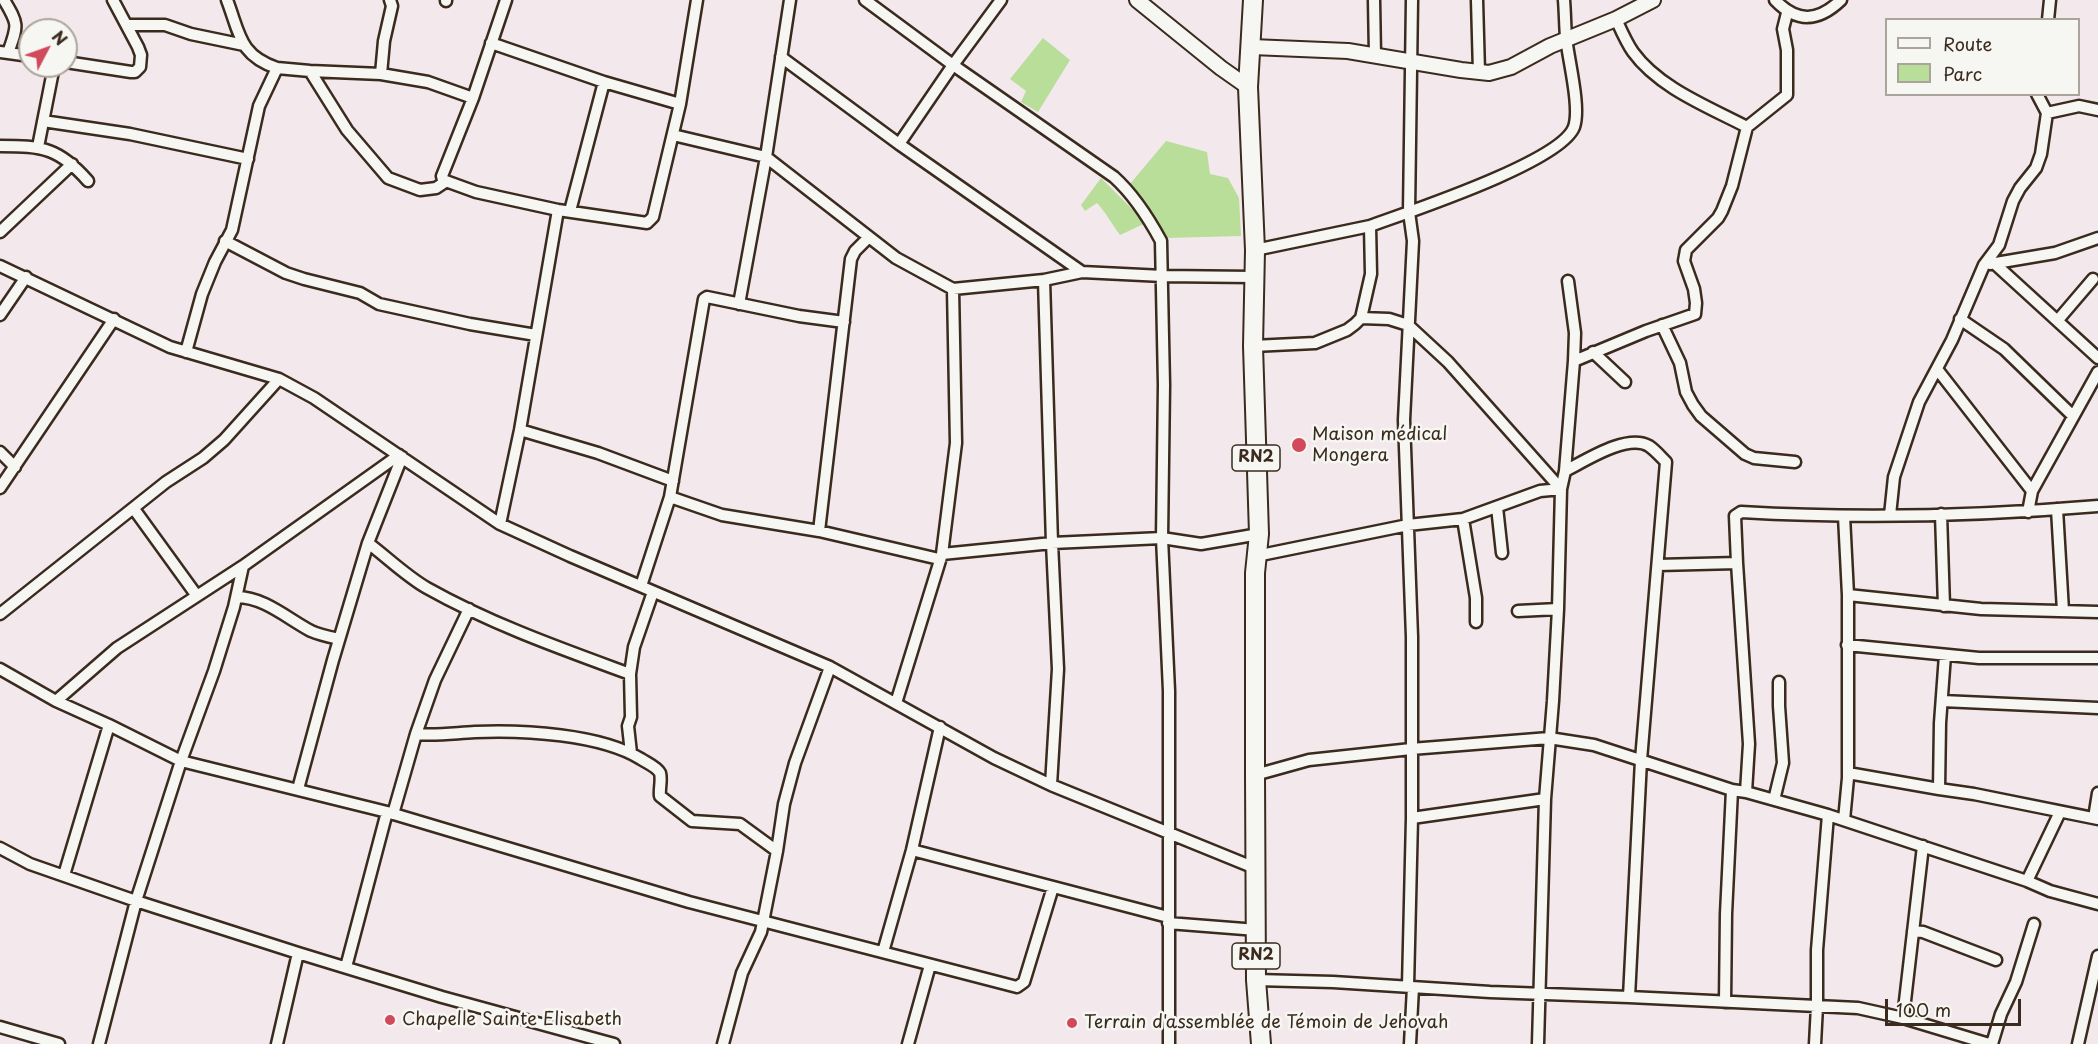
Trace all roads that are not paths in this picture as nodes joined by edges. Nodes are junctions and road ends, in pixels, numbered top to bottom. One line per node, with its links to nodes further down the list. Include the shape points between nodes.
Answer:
1 (4, 0): 28 (street, via 17,27)
2 (113, 0): 23 (street)
3 (227, 0): 26 (street)
4 (390, 0): 37 (street)
5 (506, 0): 25 (street)
6 (696, 0): 43 (street)
7 (790, 0): 30 (street)
8 (865, 0): 33 (street)
9 (1001, 0): 33 (street)
10 (1137, 0): 40 (street)
11 (1253, 0): 27 (highway, RN2)
12 (1374, 0): 29 (street)
13 (1412, 0): 31 (street)
14 (1477, 0): 36 (street)
15 (1564, 0): 24 (street)
16 (1653, 0): 22 (street)
17 (1775, 0): 20 (street)
18 (1841, 0): 20 (street, via 1820,15 1805,18)
19 (2050, 0): 21 (street)
20 (1787, 13): 47 (street, via 1783,29 1787,95)
21 (2048, 18)
22 (1616, 19): 24 (street); 47 (street, via 1634,53 1651,70 1686,96)
23 (128, 25): 26 (street, via 165,25); 32 (street, via 141,55 140,67 135,72)
24 (1566, 39): 36 (street, via 1511,67); 58 (street, via 1575,120 1569,136 1511,172)
25 (490, 43): 39 (street); 42 (street)
26 (244, 45): 34 (street, via 256,59)
27 (1252, 47): 29 (street); 40 (highway, RN2)
28 (4, 52)
29 (1375, 55): 31 (street)
30 (781, 57): 49 (street); 52 (street)
31 (1412, 61): 36 (street); 58 (street)
32 (78, 64)
33 (952, 65): 49 (street); 68 (street, via 1129,191 1161,241)
34 (277, 68): 35 (street); 53 (street, via 260,106)
35 (310, 71): 37 (street); 56 (street, via 347,130 388,178 420,190)
36 (1479, 72)
37 (381, 74): 42 (street, via 428,82)
38 (52, 78): 46 (street)
39 (604, 82): 43 (street); 57 (street)
40 (1248, 87): 64 (highway, RN2)
41 (2038, 96): 45 (street)
42 (473, 98): 56 (street, via 442,176)
43 (680, 104): 48 (street)
44 (2098, 110): 45 (street, via 2073,107)
45 (2047, 113): 65 (street, via 2036,168 2013,201)
46 (43, 121): 51 (street); 53 (street, via 130,134)
47 (1747, 127): 83 (street, via 1722,211 1686,250 1684,261 1694,289 1695,314)
48 (673, 135): 52 (street); 57 (street, via 650,222)
49 (898, 144): 67 (street)
50 (0, 146): 51 (street)
51 (38, 147): 54 (street)
52 (766, 157): 61 (street); 75 (street)
53 (248, 159): 63 (street, via 232,230)
54 (72, 164): 55 (street); 60 (street)
55 (88, 181)
56 (445, 182): 57 (street)
57 (564, 210): 84 (street)
58 (1408, 212): 59 (street); 82 (street, via 1413,240)
59 (1370, 226): 64 (street); 77 (street, via 1371,274)
60 (0, 232)
61 (869, 237): 74 (street, via 911,268); 81 (street, via 851,259)
62 (2098, 238): 65 (street, via 2055,253)
63 (225, 241): 84 (street, via 286,273 360,293 379,304); 86 (street, via 202,294)
64 (1255, 250): 70 (highway, RN2)
65 (1989, 264): 79 (street); 80 (street)
66 (0, 266): 69 (street)
67 (1082, 272): 68 (street); 72 (street)
68 (1162, 276): 70 (street); 119 (street)
69 (26, 277): 76 (street); 78 (street)
70 (1253, 277): 85 (highway, RN2)
71 (2093, 279): 80 (street)
72 (1044, 280): 74 (street); 121 (street)
73 (1568, 281): 89 (street, via 1575,333)
74 (953, 289): 123 (street, via 956,443)
75 (739, 304): 81 (street); 101 (street, via 704,299)
76 (0, 315)
77 (1361, 318): 82 (street); 85 (street, via 1347,330 1316,343)
78 (114, 319): 86 (street); 99 (street)
79 (1960, 319): 90 (street); 94 (street, via 2004,349)
80 (2058, 320): 88 (street)
81 (844, 322): 117 (street)
82 (1408, 324): 103 (street, via 1448,362); 116 (street, via 1404,420)
83 (1662, 326): 87 (street); 98 (street, via 1680,363 1686,392 1701,416 1745,454)
84 (536, 335): 95 (street)
85 (1253, 346): 118 (highway, RN2)
86 (186, 352): 92 (street)
87 (1593, 352): 89 (street); 93 (street)
88 (2098, 356)
89 (1574, 361): 100 (street)
90 (1937, 369): 104 (street); 112 (street, via 1907,436 1894,477)
91 (2098, 372): 94 (street)
92 (279, 379): 97 (street); 108 (street, via 224,440)
93 (1625, 382)
94 (2073, 416): 104 (street)
95 (520, 430): 101 (street); 115 (street)
96 (0, 452): 99 (street)
97 (400, 456): 115 (street); 120 (street); 127 (street)
98 (1795, 462)
99 (15, 467): 102 (street)
100 (1565, 471): 103 (street); 126 (street, via 1625,443 1649,446 1666,462)
101 (673, 481): 105 (street)
102 (0, 488)
103 (1561, 489): 107 (street, via 1540,491); 135 (street)
104 (2032, 491): 110 (street)
105 (670, 497): 117 (street, via 722,515); 128 (street)
106 (2098, 506): 109 (street)
107 (1497, 507): 114 (street); 122 (street)
108 (134, 509): 131 (street); 139 (street)
109 (2057, 509): 110 (street); 137 (street)
110 (2028, 512): 111 (street)
111 (1941, 514): 112 (street); 133 (street)
112 (1890, 515): 113 (street)
113 (1844, 516): 125 (street, via 1738,513); 130 (street)
114 (1463, 519): 116 (street); 140 (street, via 1476,598)
115 (500, 524): 128 (street)
116 (1408, 525): 124 (street); 157 (street)
117 (819, 531): 123 (street)
118 (1259, 534): 119 (street, via 1195,545); 124 (highway, RN2)
119 (1162, 538): 121 (street); 177 (street, via 1169,691)
120 (368, 543): 134 (street, via 423,585); 141 (street)
121 (1052, 543): 123 (street); 163 (street, via 1058,669)
122 (1502, 553)
123 (941, 556): 151 (street)
124 (1256, 556): 162 (highway, RN2)
125 (1737, 563): 126 (street); 167 (street, via 1749,744)
126 (1658, 565): 159 (street)
127 (243, 566): 131 (street); 132 (street)
128 (641, 586): 129 (street)
129 (653, 592): 145 (street); 147 (street, via 635,640)
130 (1848, 595): 133 (street); 142 (street)
131 (197, 596): 149 (street, via 117,648)
132 (237, 597): 141 (street, via 246,597 313,632); 160 (street)
133 (1944, 606): 137 (street)
134 (469, 609): 147 (street); 155 (street, via 435,680)
135 (1558, 609): 136 (street); 156 (street)
136 (1518, 611)
137 (2063, 611): 138 (street)
138 (2098, 612)
139 (0, 614)
140 (1476, 622)
141 (339, 639): 164 (street)
142 (1847, 645): 143 (street); 161 (street)
143 (1945, 655): 144 (street); 150 (street)
144 (2098, 658)
145 (830, 667): 151 (street); 181 (street, via 795,762)
146 (0, 669): 149 (street)
147 (630, 674): 158 (street)
148 (1779, 682): 170 (street, via 1783,763)
149 (56, 701): 153 (street)
150 (1942, 701): 152 (street); 165 (street)
151 (896, 703): 154 (street)
152 (2098, 708)
153 (110, 725): 160 (street); 183 (street)
154 (940, 727): 163 (street); 180 (street)
155 (416, 734): 158 (street, via 530,734 590,740); 172 (street)
156 (1549, 738): 157 (street); 159 (street, via 1594,745); 169 (street)
157 (1411, 749): 162 (street, via 1309,760); 174 (street)
158 (631, 753): 181 (street, via 658,770 660,796 692,822 740,824)
159 (1641, 760): 166 (street); 202 (street)
160 (181, 761): 164 (street); 186 (street)
161 (1848, 773): 165 (street); 176 (street)
162 (1255, 775): 182 (highway, RN2)
163 (1051, 785): 177 (street)
164 (298, 789): 172 (street)
165 (1939, 789): 171 (street)
166 (1732, 790): 167 (street); 203 (street)
167 (1746, 792): 170 (street)
168 (2098, 793): 175 (street)
169 (1545, 799): 174 (street); 201 (street)
170 (1774, 800): 173 (street)
171 (2060, 812): 175 (street); 184 (street)
172 (390, 813): 189 (street); 198 (street)
173 (1828, 815): 176 (street); 204 (street, via 1817,950)
174 (1412, 818): 200 (street)
175 (2096, 819)
176 (1844, 820): 178 (street)
177 (1168, 832): 182 (street); 188 (street)
178 (1923, 846): 184 (street); 192 (street)
179 (0, 848): 183 (street, via 30,864)
180 (912, 850): 185 (street); 193 (street)
181 (777, 851): 189 (street)
182 (1255, 868): 191 (highway, RN2)
183 (64, 875): 186 (street)
184 (2027, 881): 187 (street)
185 (1053, 887): 188 (street); 197 (street, via 1021,986)
186 (136, 901): 194 (street); 209 (street)
187 (2098, 904)
188 (1168, 920): 191 (street); 214 (street)
189 (763, 921): 193 (street); 212 (street, via 742,973)
190 (2034, 924): 219 (street)
191 (1257, 930): 199 (highway, RN2)
192 (1913, 931): 196 (street); 205 (street)
193 (883, 952): 197 (street)
194 (298, 953): 198 (street); 210 (street)
195 (2098, 956): 220 (street)
196 (1996, 960)
197 (930, 966): 213 (street)
198 (346, 968): 207 (street)
199 (1256, 980): 200 (street); 215 (highway, RN2)
200 (1411, 986): 201 (street); 216 (street)
201 (1538, 994): 202 (street); 217 (street)
202 (1629, 997): 203 (street)
203 (1725, 1002): 204 (street)
204 (1817, 1006): 205 (street, via 1858,1008); 218 (street)
205 (1904, 1018): 219 (street)
206 (0, 1027): 208 (street)
207 (584, 1040): 211 (street)
208 (59, 1044)
209 (99, 1044)
210 (277, 1044)
211 (614, 1044)
212 (723, 1044)
213 (908, 1044)
214 (1169, 1044)
215 (1261, 1044)
216 (1410, 1044)
217 (1538, 1044)
218 (1815, 1044)
219 (1991, 1044)
220 (2078, 1044)

